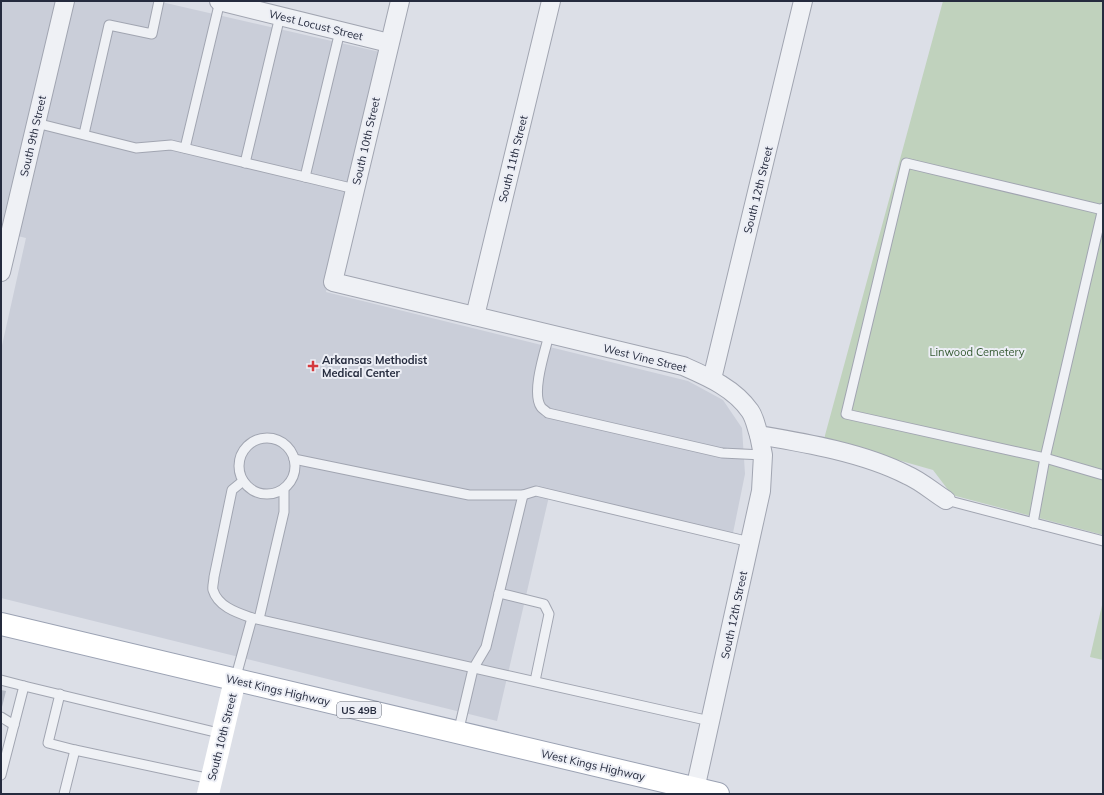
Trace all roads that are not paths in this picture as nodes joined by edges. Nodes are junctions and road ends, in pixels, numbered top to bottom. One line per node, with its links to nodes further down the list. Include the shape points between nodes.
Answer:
1 (65, 1): 10 (street, South 9th Street)
2 (160, 1): 11 (lane, via 152,34 109,25)
3 (220, 1): 7 (street, West Locust Street); 12 (lane)
4 (400, 1): 9 (street, South 10th Street)
5 (551, 1): 20 (street, South 11th Street)
6 (803, 1): 22 (street, South 12th Street)
7 (280, 16): 8 (street, West Locust Street); 13 (lane)
8 (340, 31): 9 (street, West Locust Street); 14 (lane)
9 (389, 43): 15 (street, South 10th Street)
10 (36, 123): 11 (lane); 17 (street, South 9th Street)
11 (84, 134): 12 (lane, via 136,148 171,145)
12 (185, 148): 13 (lane)
13 (245, 163): 14 (lane)
14 (304, 177): 15 (lane)
15 (355, 189): 19 (street, South 10th Street)
16 (1103, 209): 25 (lane); 25 (lane, via 906,163 846,414)
17 (4, 246): 18 (street, South 9th Street)
18 (1, 272)
19 (333, 282): 20 (street, West Vine Street)
20 (475, 316): 21 (street, West Vine Street)
21 (549, 335): 22 (street, West Vine Street, via 683,366); 24 (lane, via 537,386 541,407 548,413 722,453)
22 (712, 378): 23 (street, West Vine Street, via 737,396 751,412)
23 (759, 435): 24 (street, South 12th Street); 31 (street, via 875,462 908,475)
24 (763, 455): 34 (street, South 12th Street, via 761,491)
25 (1045, 458): 27 (lane); 32 (lane)
26 (294, 459): 28 (lane, via 290,450 276,439 258,439 243,450 239,459 238,468); 29 (lane, via 293,476); 30 (lane, via 469,495)
27 (1103, 475)
28 (243, 481): 29 (lane, via 254,491 263,494 272,494); 36 (lane, via 232,490 213,590 220,602 234,611)
29 (284, 488): 36 (lane, via 284,512)
30 (523, 495): 34 (lane, via 536,491); 35 (lane)
31 (946, 500): 32 (lane)
32 (1033, 523): 33 (lane)
33 (1103, 541)
34 (750, 542): 45 (street, South 12th Street)
35 (498, 593): 38 (lane, via 486,647); 41 (lane, via 544,604 549,614)
36 (255, 618): 38 (lane); 40 (lane)
37 (1, 624): 40 (main road, West Kings Highway / US 49B)
38 (473, 669): 41 (lane); 47 (lane)
39 (1, 680): 42 (lane)
40 (235, 680): 47 (main road, West Kings Highway / US 49B); 48 (main road, South 10th Street)
41 (535, 681): 45 (lane)
42 (24, 686): 43 (lane); 46 (lane)
43 (60, 694): 48 (lane); 49 (lane, via 48,743)
44 (1, 717): 46 (lane)
45 (710, 721): 52 (street, South 12th Street)
46 (14, 725): 50 (lane)
47 (458, 733): 52 (main road, West Kings Highway / US 49B)
48 (223, 734): 51 (main road, South 10th Street)
49 (76, 750): 51 (lane); 53 (lane)
50 (1, 775)
51 (210, 786)
52 (694, 791): 54 (main road, West Kings Highway / US 49B)
53 (64, 794)
54 (718, 794)

